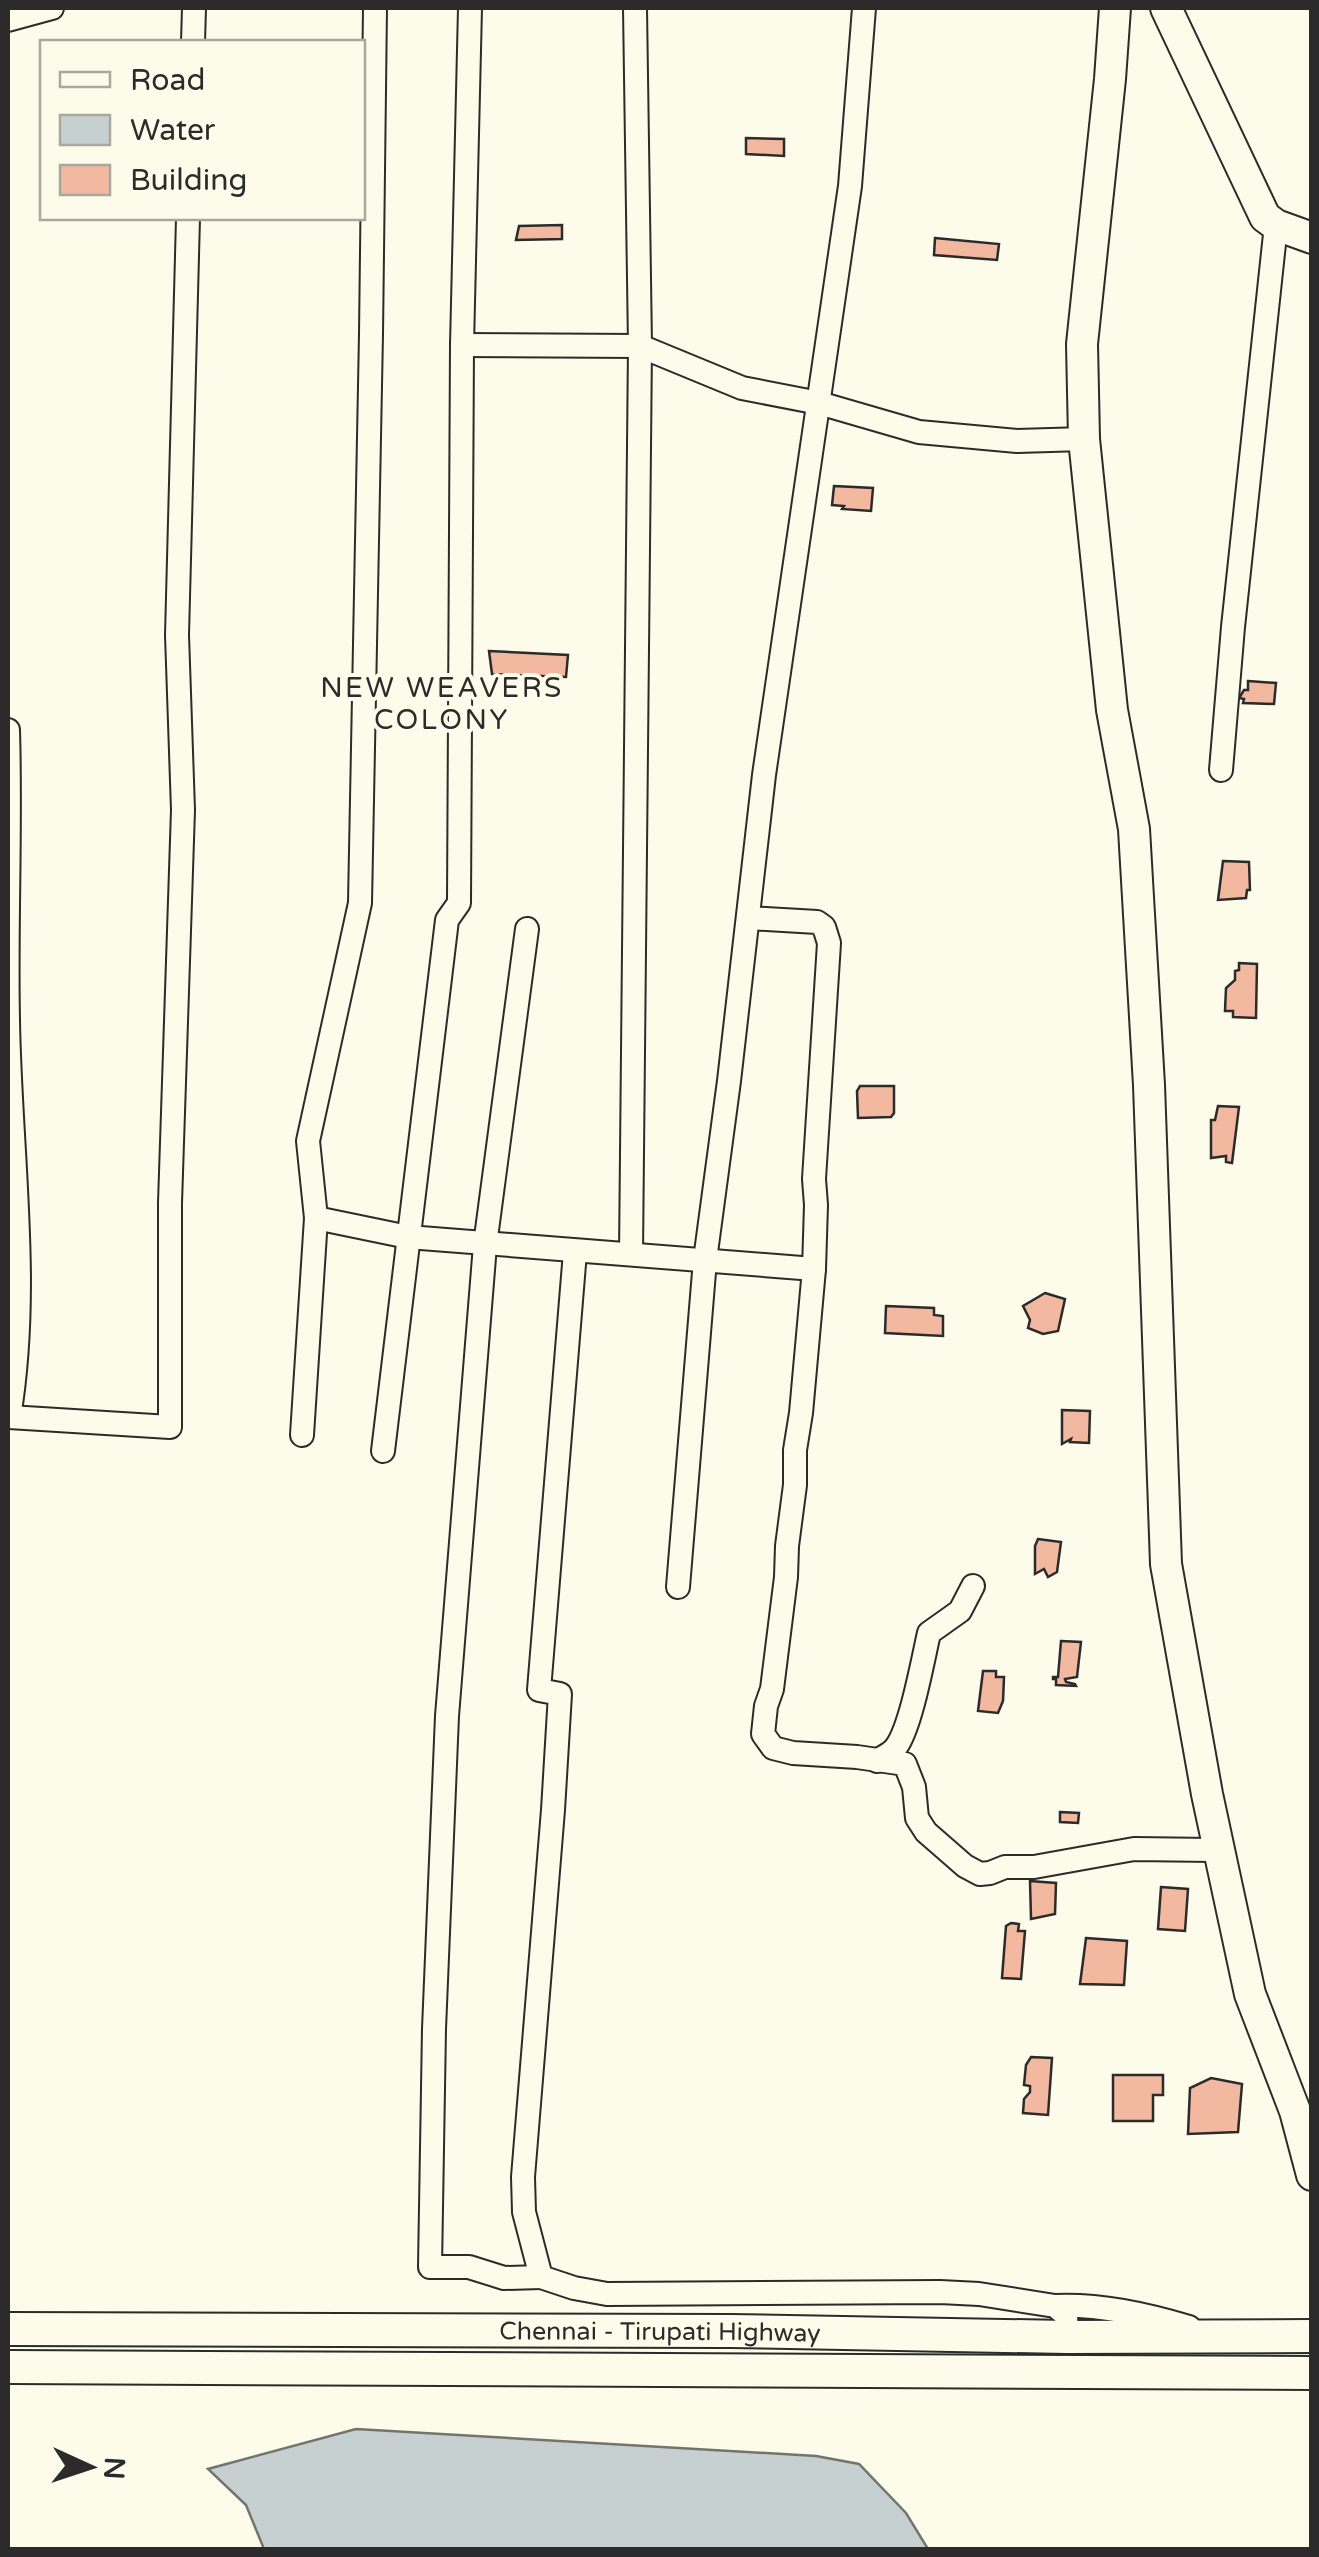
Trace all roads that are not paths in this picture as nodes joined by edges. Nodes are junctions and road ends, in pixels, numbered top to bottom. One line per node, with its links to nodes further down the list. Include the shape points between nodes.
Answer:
1 (52, 8): 9 (street)
2 (194, 8): 10 (street)
3 (375, 8): 24 (street, via 360,903 308,1142)
4 (470, 8): 14 (street)
5 (635, 8): 15 (street)
6 (864, 8): 16 (street, via 850,186)
7 (1114, 8): 17 (main road, via 1082,344)
8 (1167, 8): 12 (main road, via 1265,217)
9 (8, 20)
10 (193, 40)
11 (188, 220): 23 (street, via 177,616 183,810 170,1427 9,1416 20,1256)
12 (1276, 225): 13 (main road); 19 (street)
13 (1312, 238)
14 (462, 345): 15 (street); 25 (street, via 459,903 447,920)
15 (640, 346): 16 (street, via 742,388); 28 (street)
16 (819, 403): 17 (street, via 919,432); 21 (street)
17 (1084, 440): 36 (main road, via 1112,710 1134,829 1166,1564)
18 (8, 730): 20 (street)
19 (1221, 770)
20 (8, 782): 23 (street)
21 (748, 918): 29 (street); 30 (street, via 818,922 830,943)
22 (527, 929): 26 (street)
23 (8, 1022)
24 (316, 1218): 25 (street); 31 (street)
25 (408, 1237): 26 (street); 32 (street)
26 (485, 1245): 27 (street); 38 (street, via 447,1716 430,2267)
27 (576, 1252): 28 (street); 38 (street, via 539,1690 560,1694 522,2177)
28 (631, 1254): 29 (street)
29 (705, 1260): 30 (street); 34 (street)
30 (814, 1269): 35 (street, via 786,1577 763,1734 773,1748 793,1754)
31 (302, 1435)
32 (383, 1451)
33 (973, 1586): 35 (street, via 960,1612 929,1632 900,1739)
34 (678, 1588)
35 (876, 1761): 36 (street, via 905,1764 926,1832 980,1874 1134,1849 1213,1850)
36 (1222, 1856): 37 (main road, via 1250,1994)
37 (1312, 2175)
38 (540, 2277): 39 (street, via 608,2294 979,2294)
39 (1061, 2322): 40 (highway, Chennai - Tirupati Highway, via 730,2331); 41 (highway, Chennai - Tirupati Highway, via 1197,2335)
40 (8, 2329)
41 (1312, 2336)
42 (8, 2367): 43 (highway, Chennai - Tirupati Highway)
43 (1312, 2373)

